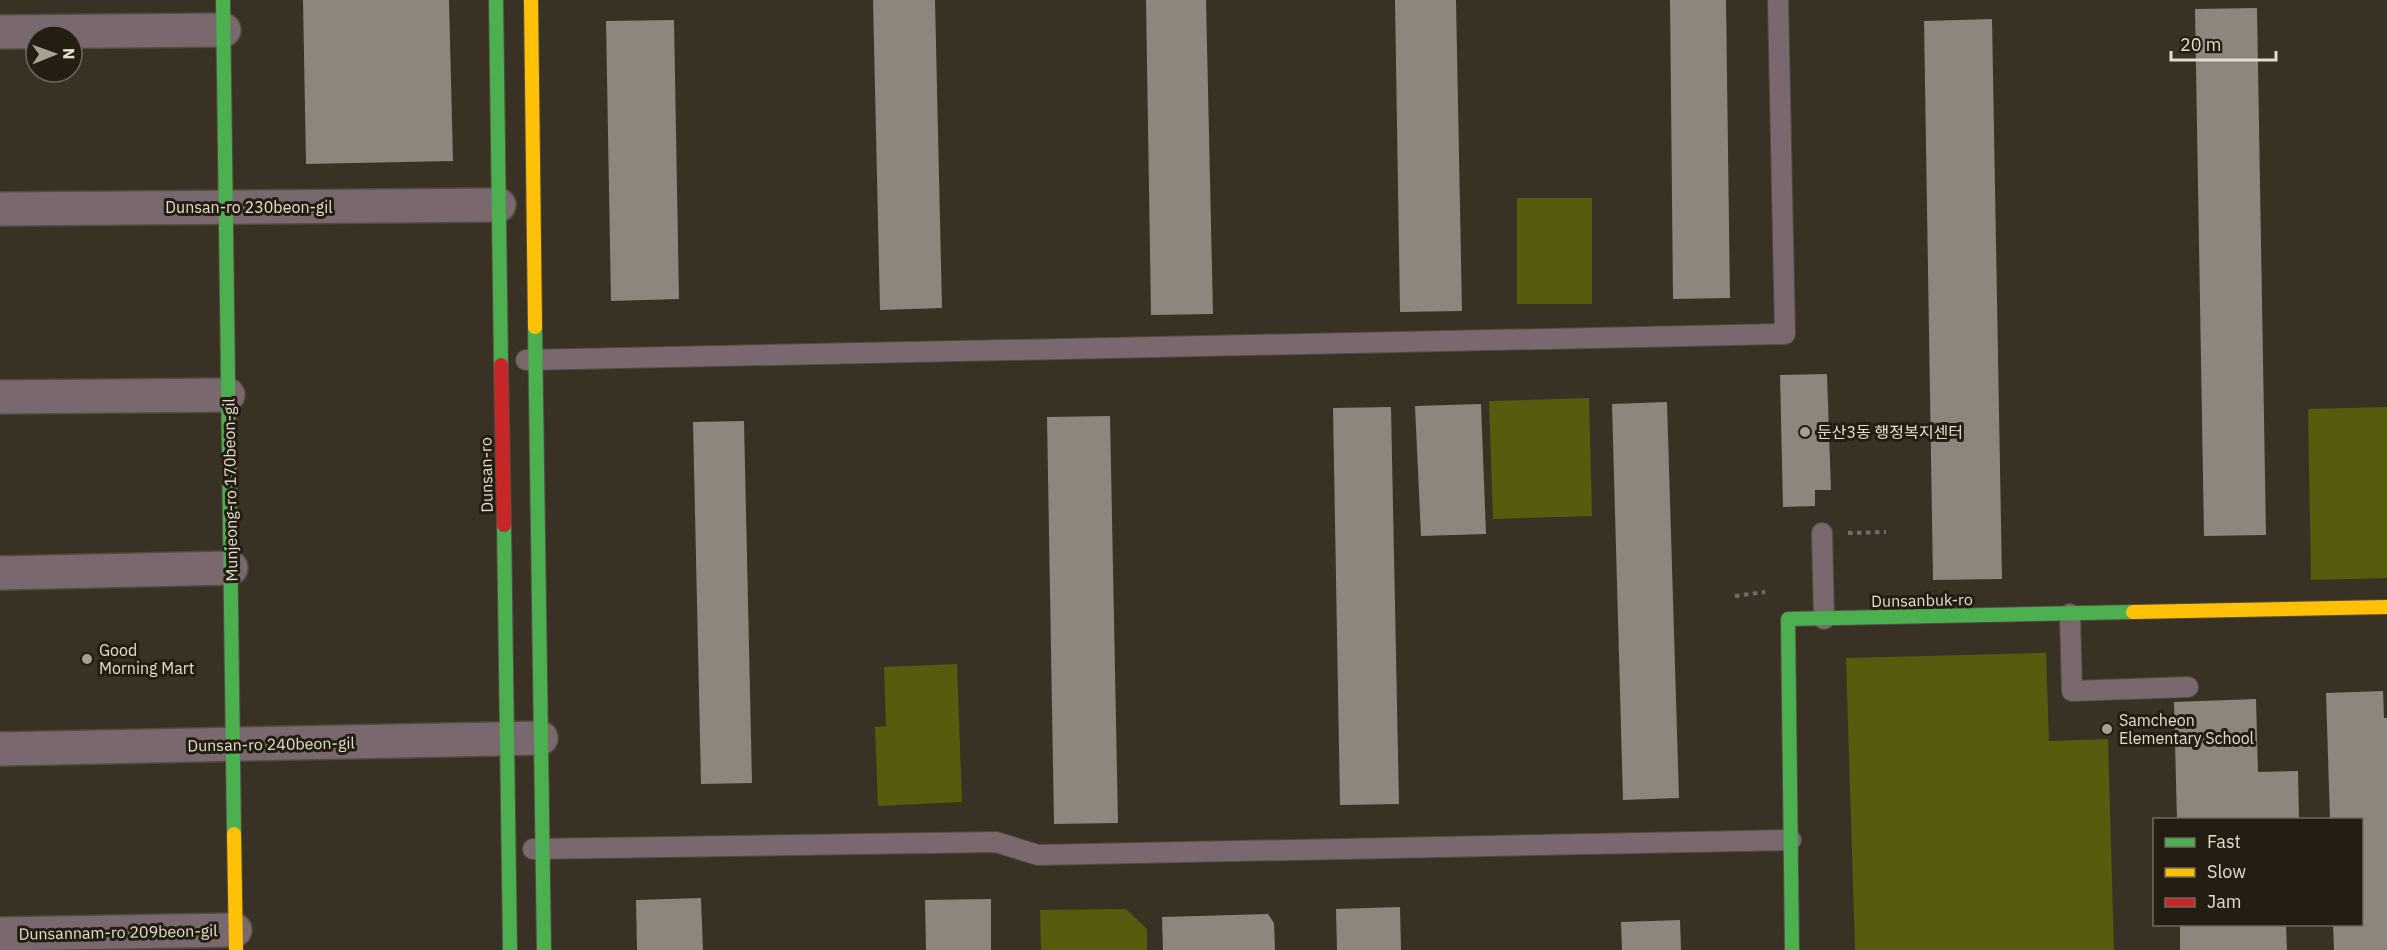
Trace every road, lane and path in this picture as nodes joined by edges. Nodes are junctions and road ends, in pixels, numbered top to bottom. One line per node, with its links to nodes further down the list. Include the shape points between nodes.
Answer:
1 (496, 0): 6 (main road, Dunsan-ro)
2 (531, 0): 10 (main road)
3 (1778, 0): 10 (lane, via 1785,334)
4 (223, 15): 5 (street, Munjeong-ro 170beon-gil); 7 (main road, Munjeong-ro 170beon-gil)
5 (0, 32)
6 (499, 205): 7 (street, Dunsan-ro 230beon-gil); 9 (main road, Dunsan-ro)
7 (225, 207): 8 (street, Dunsan-ro 230beon-gil); 11 (main road, Munjeong-ro 170beon-gil)
8 (0, 209)
9 (501, 360): 10 (lane); 22 (main road, Dunsan-ro)
10 (536, 360): 21 (main road)
11 (228, 395): 12 (street); 15 (main road, Munjeong-ro 170beon-gil)
12 (0, 397)
13 (1886, 532): 14 (path)
14 (1822, 533): 19 (lane)
15 (231, 568): 16 (street); 23 (main road, Munjeong-ro 170beon-gil)
16 (0, 573)
17 (2387, 606): 18 (main road, Dunsanbuk-ro)
18 (2070, 614): 19 (main road, Dunsanbuk-ro); 20 (lane, via 2072,691)
19 (1824, 619): 25 (main road, Dunsanbuk-ro, via 1788,619)
20 (2188, 687)
21 (542, 738): 22 (street, Dunsan-ro 240beon-gil); 27 (main road)
22 (507, 739): 23 (street, Dunsan-ro 240beon-gil); 26 (main road, Dunsan-ro)
23 (233, 744): 24 (street, Dunsan-ro 240beon-gil); 29 (main road, Munjeong-ro 170beon-gil)
24 (0, 749)
25 (1791, 840): 27 (lane, via 1038,855 996,842); 32 (main road, Dunsanbuk-ro)
26 (508, 849): 27 (lane); 30 (main road, Dunsan-ro)
27 (543, 849): 31 (main road)
28 (0, 934): 29 (street, Dunsannam-ro 209beon-gil)
29 (235, 940)
30 (510, 950)
31 (544, 950)
32 (1792, 950)

